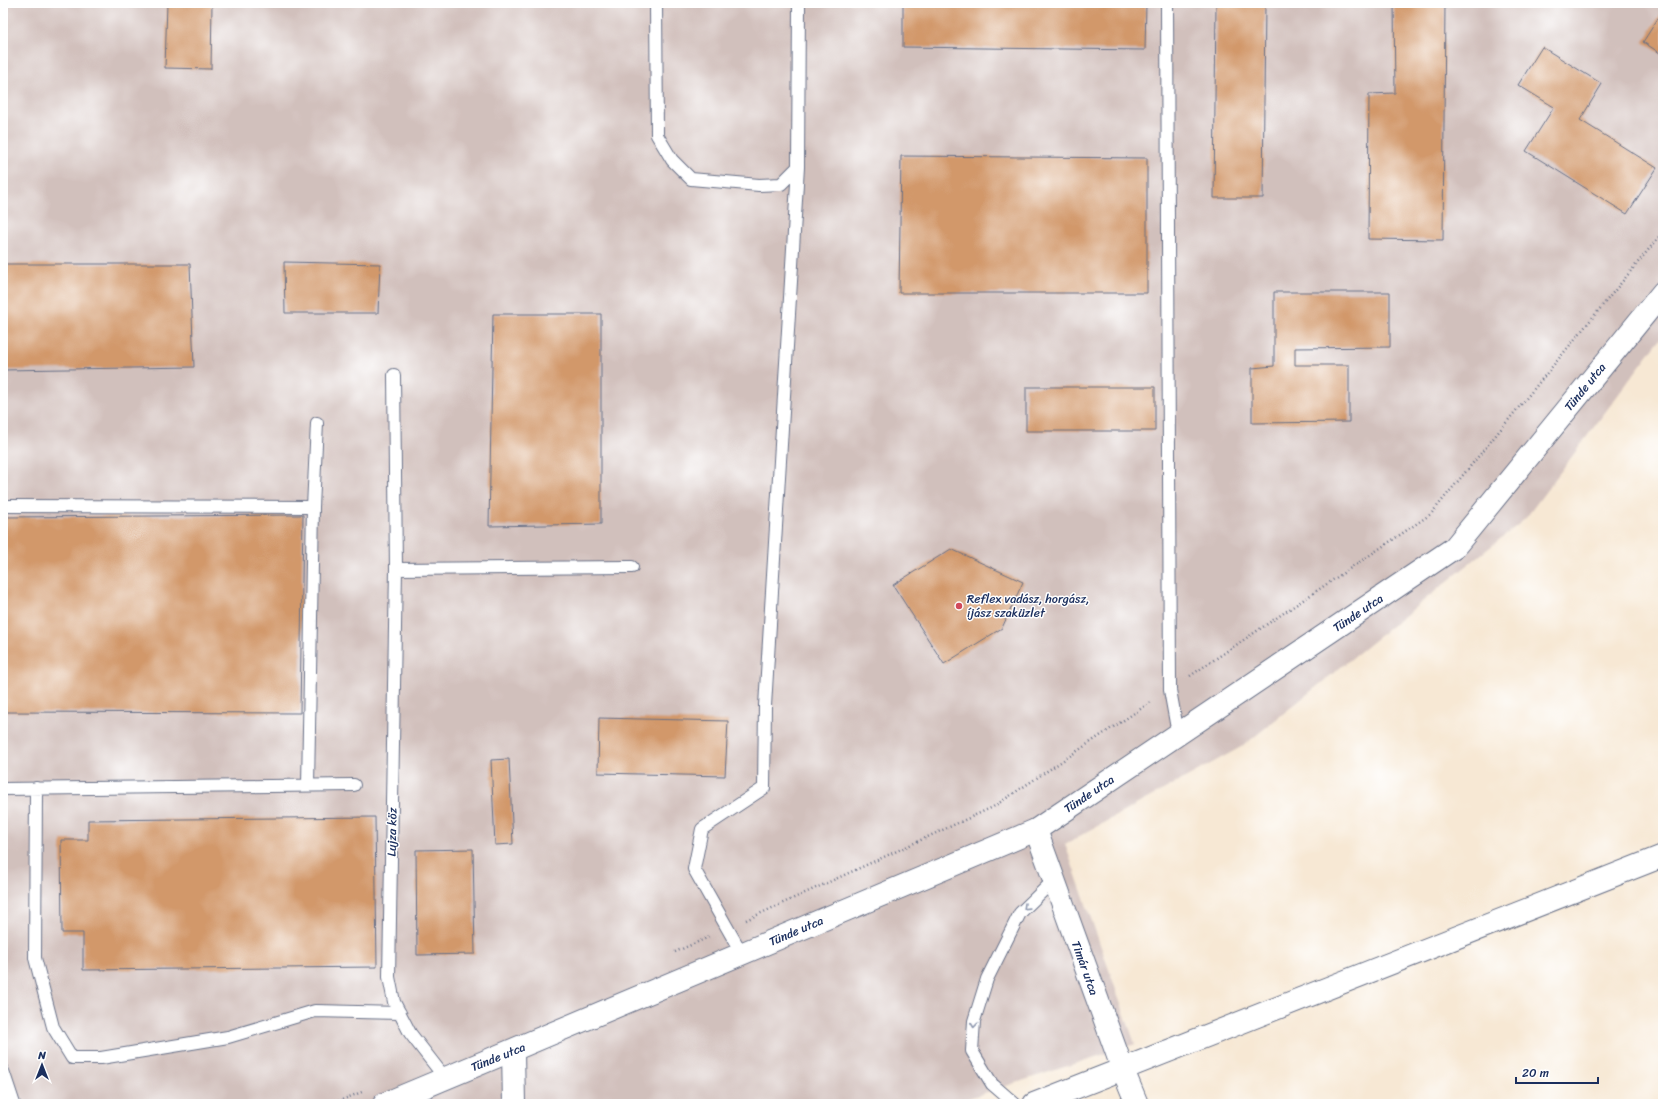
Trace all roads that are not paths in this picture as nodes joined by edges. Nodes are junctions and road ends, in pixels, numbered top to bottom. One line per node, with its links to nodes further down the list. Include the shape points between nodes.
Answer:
1 (656, 3): 4 (lane, via 657,135 672,160 691,179 759,185 781,184)
2 (799, 3): 4 (lane)
3 (1168, 3): 12 (lane, via 1170,690)
4 (798, 167): 20 (lane, via 765,706 764,788 702,829 694,869)
5 (1663, 292): 12 (street, Tünde utca, via 1454,548)
6 (394, 375): 11 (lane, Lujza köz)
7 (317, 423): 9 (lane)
8 (3, 506): 9 (lane)
9 (313, 507): 14 (lane)
10 (632, 567): 11 (lane)
11 (396, 569): 21 (lane, Lujza köz, via 389,978 394,1002)
12 (1178, 734): 17 (street, Tünde utca)
13 (354, 785): 14 (lane)
14 (308, 786): 16 (lane)
15 (3, 788): 16 (lane)
16 (36, 788): 21 (lane, via 35,958 53,1027 72,1058 101,1058 228,1037 315,1011)
17 (1036, 830): 19 (street, Timár utca); 20 (street, Tünde utca)
18 (1663, 856): 23 (street)
19 (1054, 880): 23 (street, Timár utca); 29 (lane, one-way to 29, via 1020,913 987,979 974,1021 972,1052 992,1084)
20 (742, 954): 22 (street, Tünde utca)
21 (400, 1013): 25 (lane, Lujza köz, via 410,1033)
22 (513, 1050): 25 (street, Tünde utca); 28 (street)
23 (1123, 1070): 30 (street); 31 (street, Timár utca)
24 (3, 1071): 26 (lane)
25 (444, 1078): 27 (street, Tünde utca)
26 (14, 1104)
27 (384, 1104)
28 (514, 1104)
29 (1015, 1104)
30 (1034, 1104)
31 (1137, 1104)

